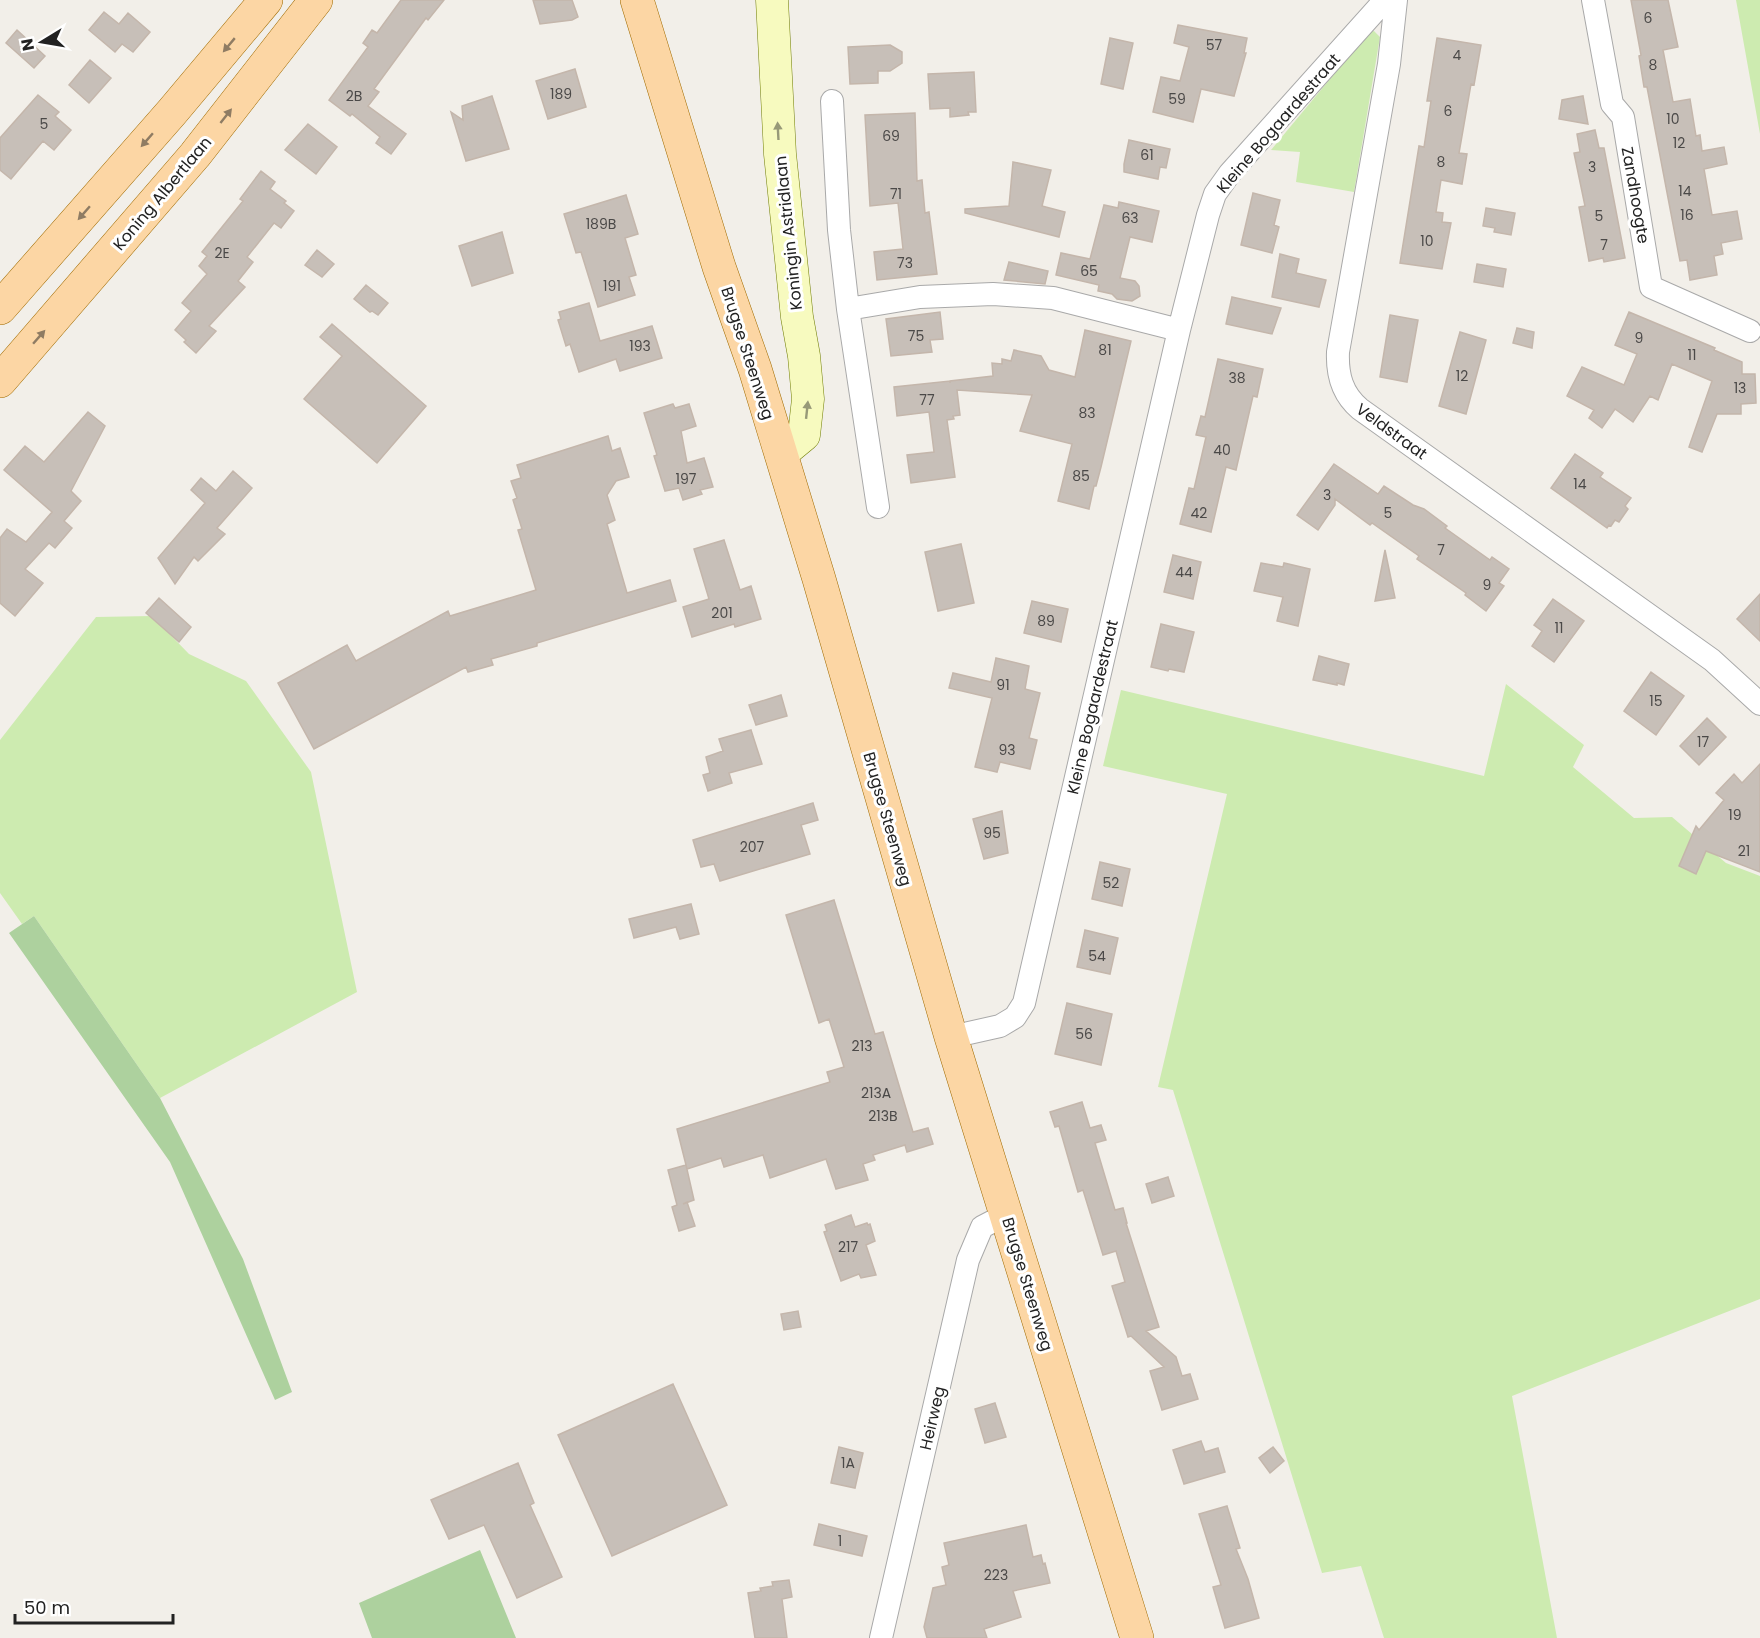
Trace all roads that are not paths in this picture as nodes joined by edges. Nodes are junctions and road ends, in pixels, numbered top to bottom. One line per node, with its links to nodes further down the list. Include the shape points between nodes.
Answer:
1 (266, 0): 9 (main road, one-way to 9)
2 (316, 0): 13 (main road, Koning Albertlaan, one-way to 2, via 195,155)
3 (637, 0): 14 (main road, Brugse Steenweg)
4 (772, 0): 14 (main road, Koningin Astridlaan, one-way to 4, via 804,435 808,399 780,154)
5 (1385, 0): 11 (street, Kleine Bogaardestraat, via 1215,194)
6 (1396, 0): 16 (street, Veldstraat, via 1389,64 1338,352 1337,366 1345,391 1360,409 1712,660)
7 (1593, 0): 12 (street, Zandhoogte, via 1612,104 1623,117 1651,287)
8 (832, 101): 10 (street)
9 (0, 308)
10 (848, 309): 11 (street, via 920,297 1053,298); 15 (street)
11 (1179, 330): 17 (street, Kleine Bogaardestraat, via 1024,1003 1015,1017 1000,1026)
12 (1750, 331)
13 (0, 381)
14 (781, 454): 17 (main road, Brugse Steenweg)
15 (878, 507)
16 (1760, 704)
17 (951, 1037): 18 (main road, Brugse Steenweg)
18 (1007, 1214): 19 (street, Heirweg, via 982,1227 968,1260); 20 (main road, Brugse Steenweg)
19 (881, 1638)
20 (1137, 1638)

